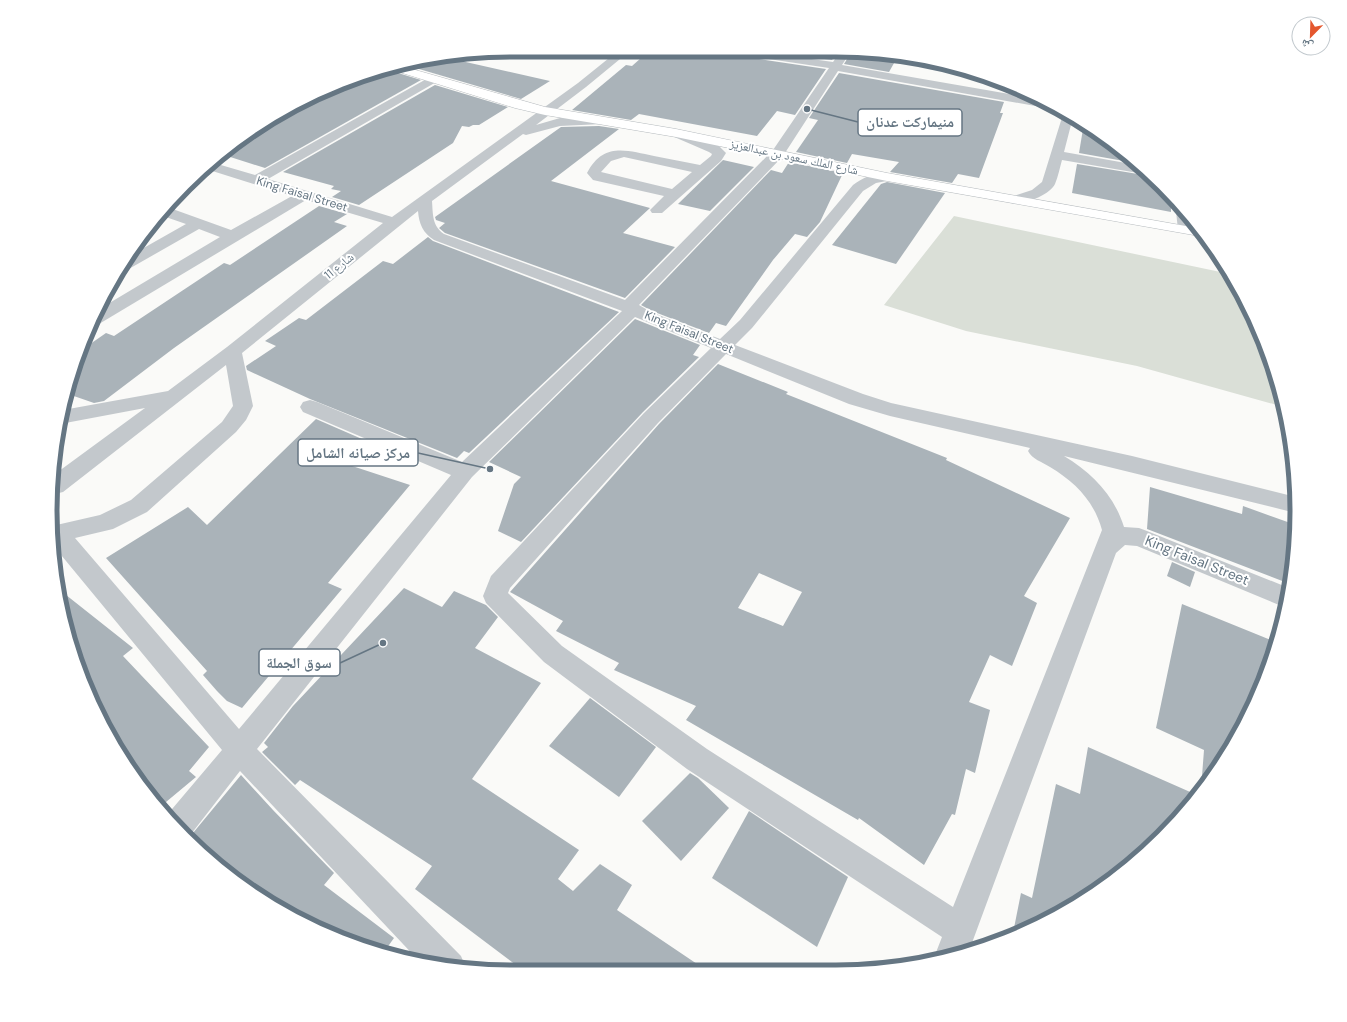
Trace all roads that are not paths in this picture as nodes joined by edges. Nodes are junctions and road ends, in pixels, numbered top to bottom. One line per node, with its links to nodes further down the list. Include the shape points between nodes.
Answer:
1 (616, 57): 10 (street, شارع 11)
2 (799, 57): 5 (street)
3 (841, 57): 5 (street)
4 (422, 66): 8 (main road)
5 (835, 66): 9 (street); 15 (street)
6 (404, 70): 7 (main road, شارع الملك سعود بن عبدالعزيز)
7 (434, 78): 10 (main road, شارع الملك سعود بن عبدالعزيز, via 519,105); 21 (street)
8 (500, 87)
9 (1031, 101)
10 (549, 104): 12 (main road, شارع الملك سعود بن عبدالعزيز); 14 (street, شارع 11)
11 (1067, 120): 16 (street)
12 (598, 122): 13 (main road, شارع الملك سعود بن عبدالعزيز); 14 (street, via 554,123 536,127)
13 (676, 133): 15 (main road, شارع الملك سعود بن عبدالعزيز); 19 (street, via 719,153)
14 (507, 139): 24 (street, شارع 11)
15 (778, 153): 20 (main road, شارع الملك سعود بن عبدالعزيز); 35 (street)
16 (1058, 156): 18 (street); 25 (street, via 1048,184 1037,193)
17 (215, 168): 21 (street, King Faisal Street)
18 (1133, 168)
19 (703, 170): 22 (street); 22 (street, via 616,153 594,173 598,177)
20 (887, 177): 25 (main road, شارع الملك سعود بن عبدالعزيز); 37 (street, via 872,179 858,188)
21 (256, 180): 23 (street, King Faisal Street)
22 (675, 194): 26 (street)
23 (304, 195): 29 (street, King Faisal Street); 33 (street)
24 (425, 199): 29 (street, شارع 11); 35 (street, King Faisal Street, via 427,228 431,233)
25 (1016, 200): 31 (main road, شارع الملك سعود بن عبدالعزيز)
26 (657, 210)
27 (169, 213): 30 (street)
28 (1185, 221): 31 (street)
29 (394, 222): 38 (street, شارع 11)
30 (197, 224): 33 (street); 34 (street)
31 (1186, 230): 32 (main road, شارع الملك سعود بن عبدالعزيز)
32 (1193, 231)
33 (232, 236): 36 (street)
34 (133, 260)
35 (631, 308): 37 (street, King Faisal Street); 43 (street)
36 (102, 315)
37 (724, 347): 42 (street, King Faisal Street, via 856,400); 52 (street, via 651,418 509,572 499,583 495,596 553,654)
38 (233, 351): 39 (street, شارع 11); 46 (street, via 243,406 228,427 139,506 105,523)
39 (173, 396): 41 (street); 44 (street, شارع 11)
40 (310, 407): 43 (street)
41 (67, 416)
42 (983, 430): 45 (street); 48 (street, via 1011,439 1059,461 1088,485 1111,516 1113,530)
43 (465, 472): 50 (street)
44 (58, 484)
45 (1290, 504)
46 (58, 533)
47 (58, 539): 50 (street)
48 (1107, 547): 49 (street, King Faisal Street, via 1118,537 1139,537); 52 (street)
49 (1282, 595)
50 (239, 750): 51 (street); 53 (street)
51 (181, 822)
52 (956, 943)
53 (440, 959)

